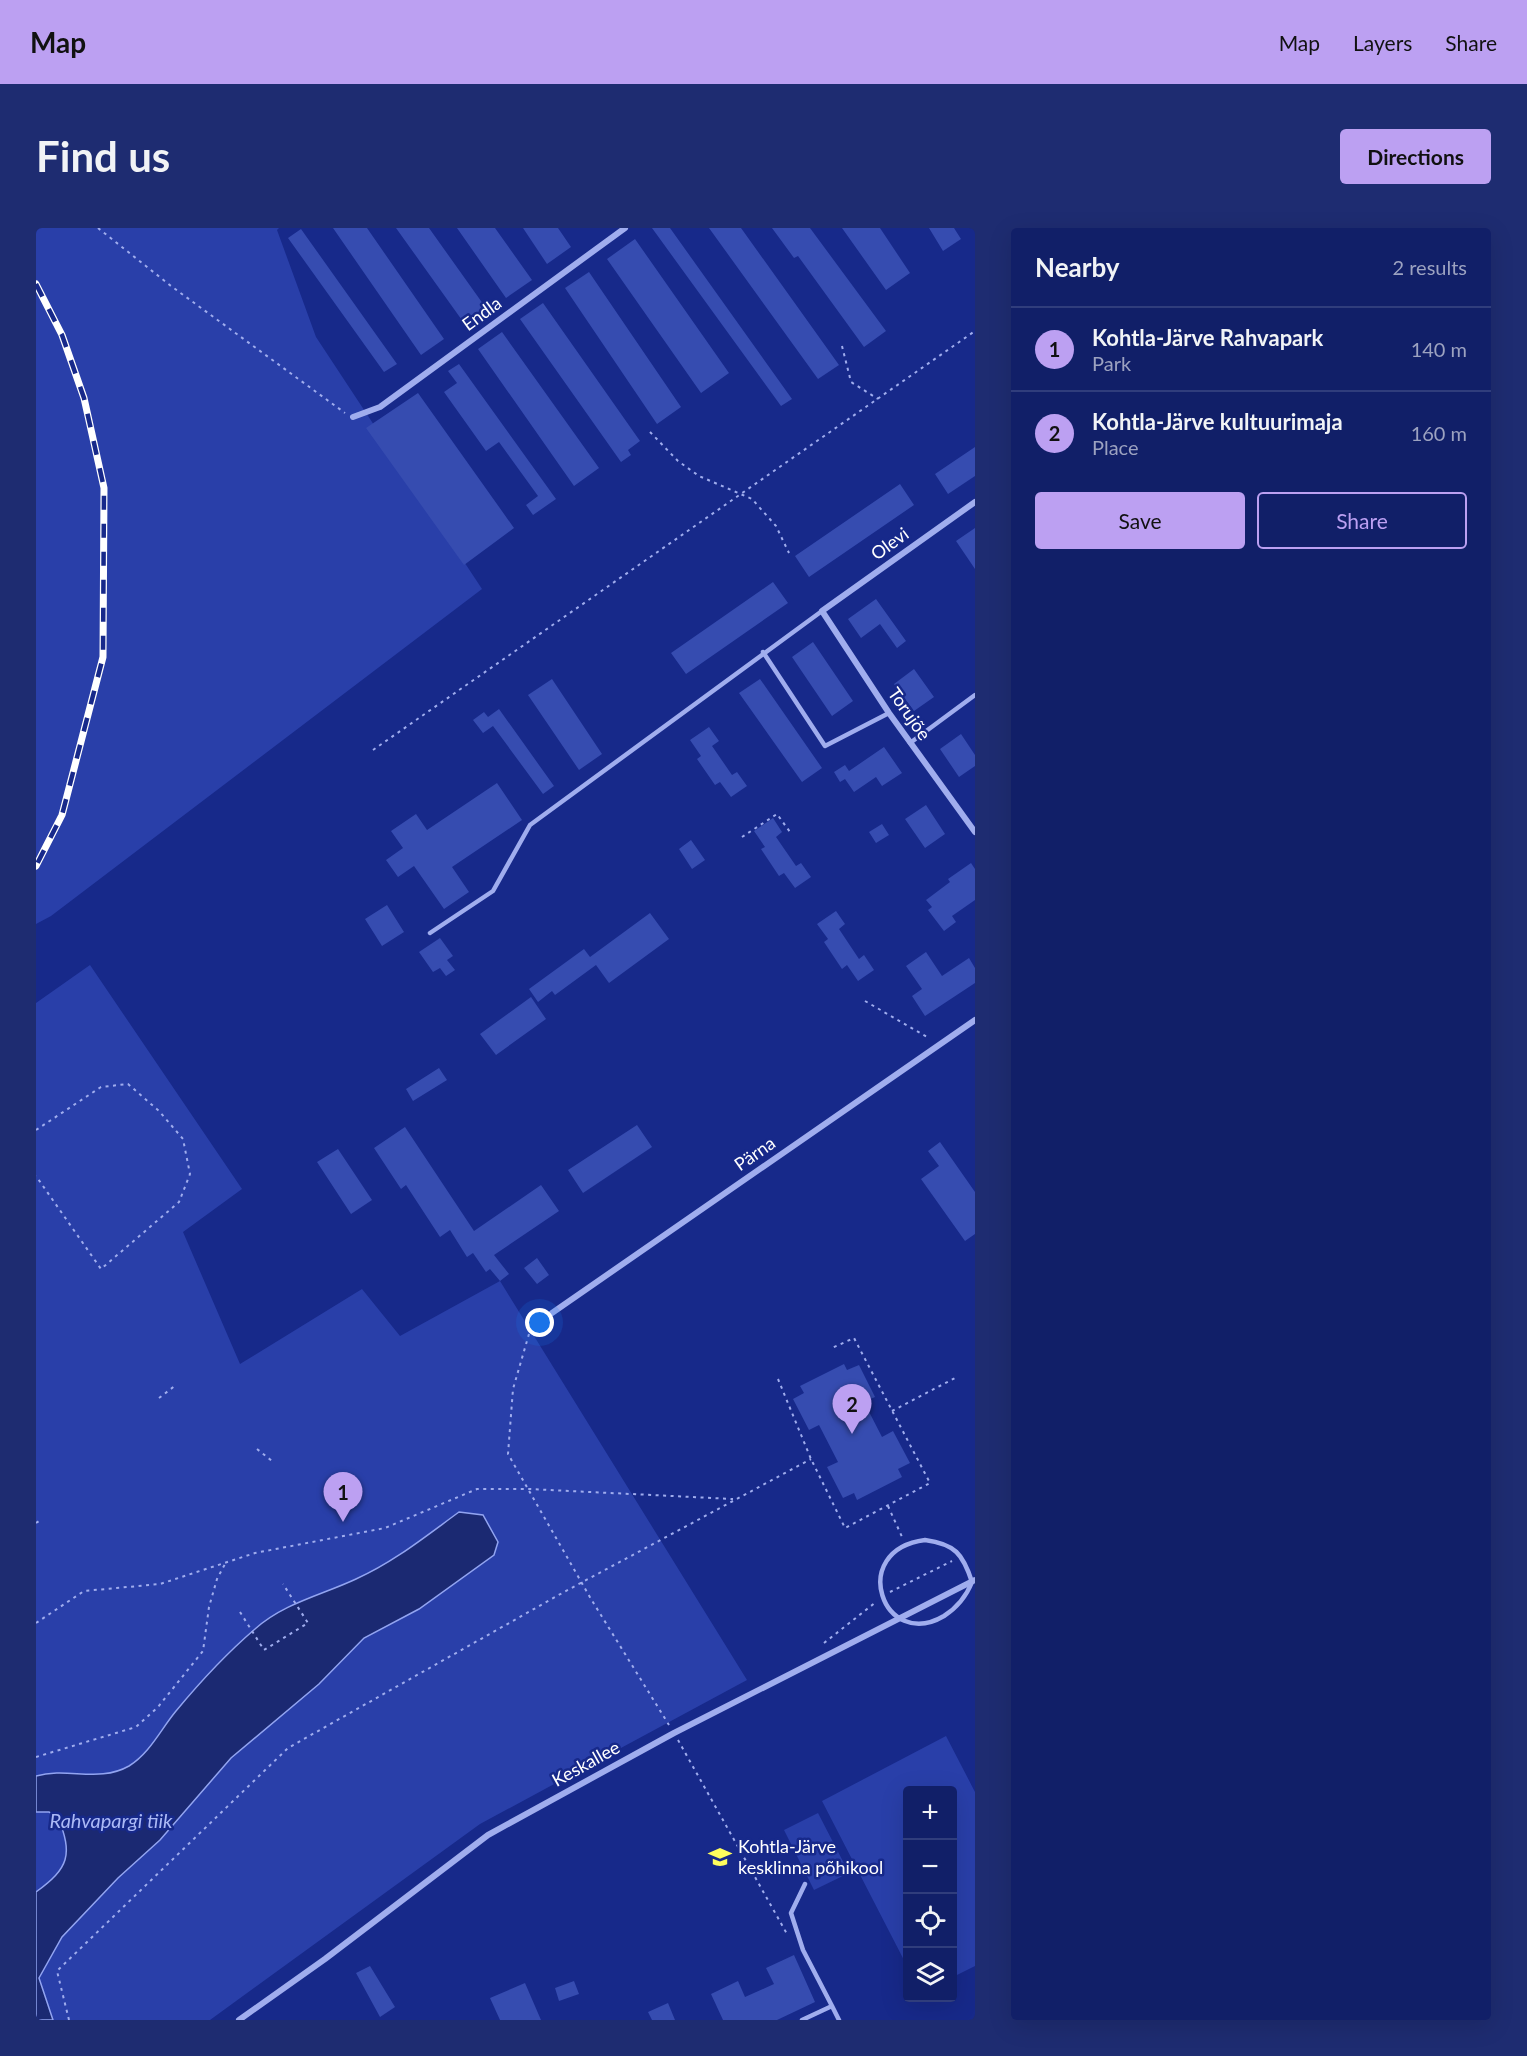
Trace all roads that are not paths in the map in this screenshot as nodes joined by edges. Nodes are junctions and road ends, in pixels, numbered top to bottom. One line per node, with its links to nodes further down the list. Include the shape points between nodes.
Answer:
1 (625, 228): 2 (street, Endla, via 380,407)
2 (353, 417)
3 (975, 502): 4 (street, Olevi)
4 (822, 611): 5 (lane); 7 (street, Torujõe)
5 (763, 652): 7 (lane, via 825,746); 10 (lane, via 720,688 530,825 493,891)
6 (975, 695): 8 (lane)
7 (889, 713): 8 (street, Torujõe)
8 (910, 743): 9 (street, Torujõe)
9 (975, 832)
10 (430, 933)
11 (975, 1020): 12 (street, Pärna)
12 (552, 1313)
13 (974, 1581): 14 (street, Keskallee); 14 (lane, via 966,1597 936,1620 915,1623); 14 (lane, via 965,1559 940,1542 906,1544 888,1559 879,1584 881,1598)
14 (898, 1618): 17 (street, Keskallee, via 674,1733 488,1835)
15 (806, 1884): 16 (lane, via 791,1913 803,1950)
16 (832, 2006): 18 (lane); 19 (lane)
17 (239, 2020)
18 (802, 2020)
19 (839, 2020)

